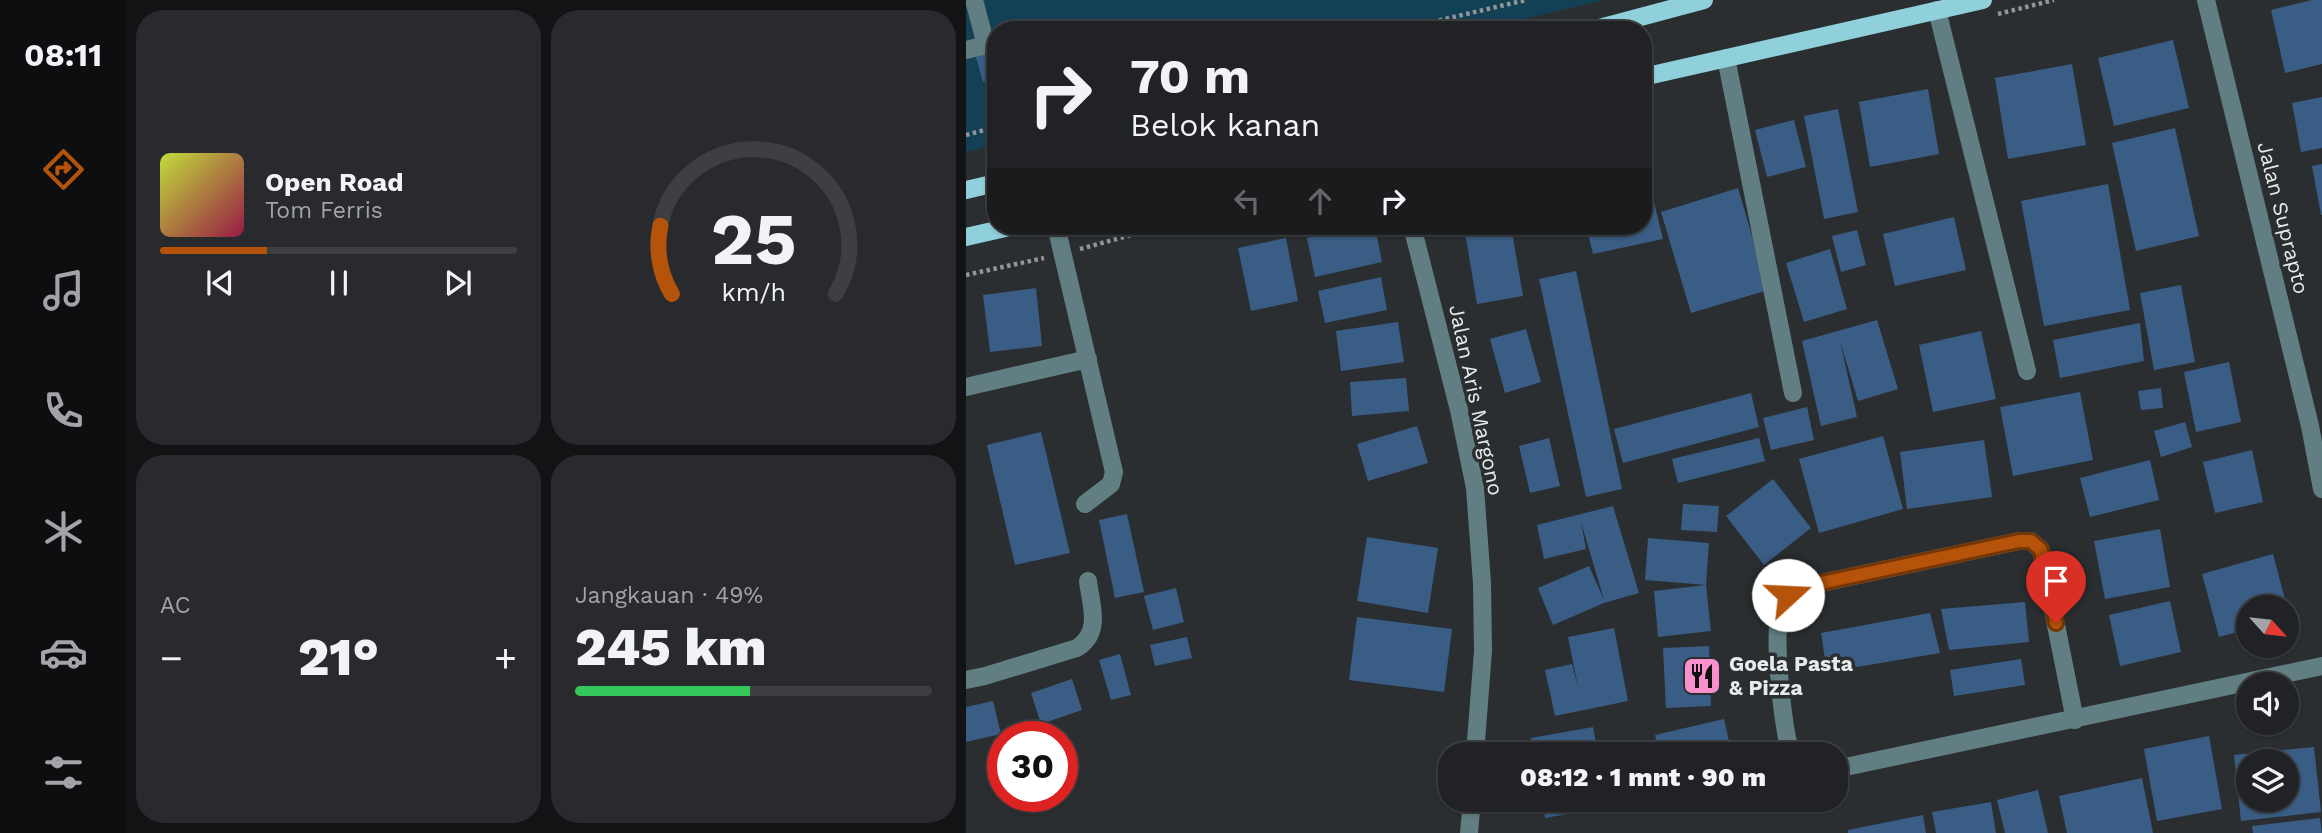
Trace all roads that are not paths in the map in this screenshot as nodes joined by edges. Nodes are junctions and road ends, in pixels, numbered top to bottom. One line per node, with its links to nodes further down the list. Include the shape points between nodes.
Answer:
1 (974, 0): 7 (street, via 986,45)
2 (1704, 0): 6 (main road)
3 (1983, 0): 5 (main road)
4 (2206, 0): 20 (street, Jalan Suprapto)
5 (1937, 10): 8 (main road); 17 (street)
6 (1626, 21)
7 (966, 50)
8 (1726, 58): 9 (main road); 19 (street)
9 (1652, 75)
10 (987, 185): 11 (main road)
11 (966, 190)
12 (987, 232): 15 (main road)
13 (1058, 235): 16 (street)
14 (1414, 235): 27 (street, Jalan Aris Margono, via 1475,488 1483,651)
15 (966, 237)
16 (1088, 359): 18 (street); 22 (street, via 1114,472 1111,484)
17 (2027, 370)
18 (966, 387)
19 (1793, 393)
20 (2316, 424): 21 (street, Jalan Suprapto)
21 (2322, 489)
22 (1085, 504)
23 (1088, 581): 25 (street, via 1093,614 1087,641 1077,648)
24 (2322, 666): 26 (street)
25 (966, 680)
26 (2076, 720): 28 (street, via 2041,550 2031,541 2019,541 1802,587 1788,595 1777,631); 29 (street)
27 (1476, 742)
28 (1788, 742)
29 (1848, 767)
30 (1471, 812): 31 (street)
31 (1469, 833)

